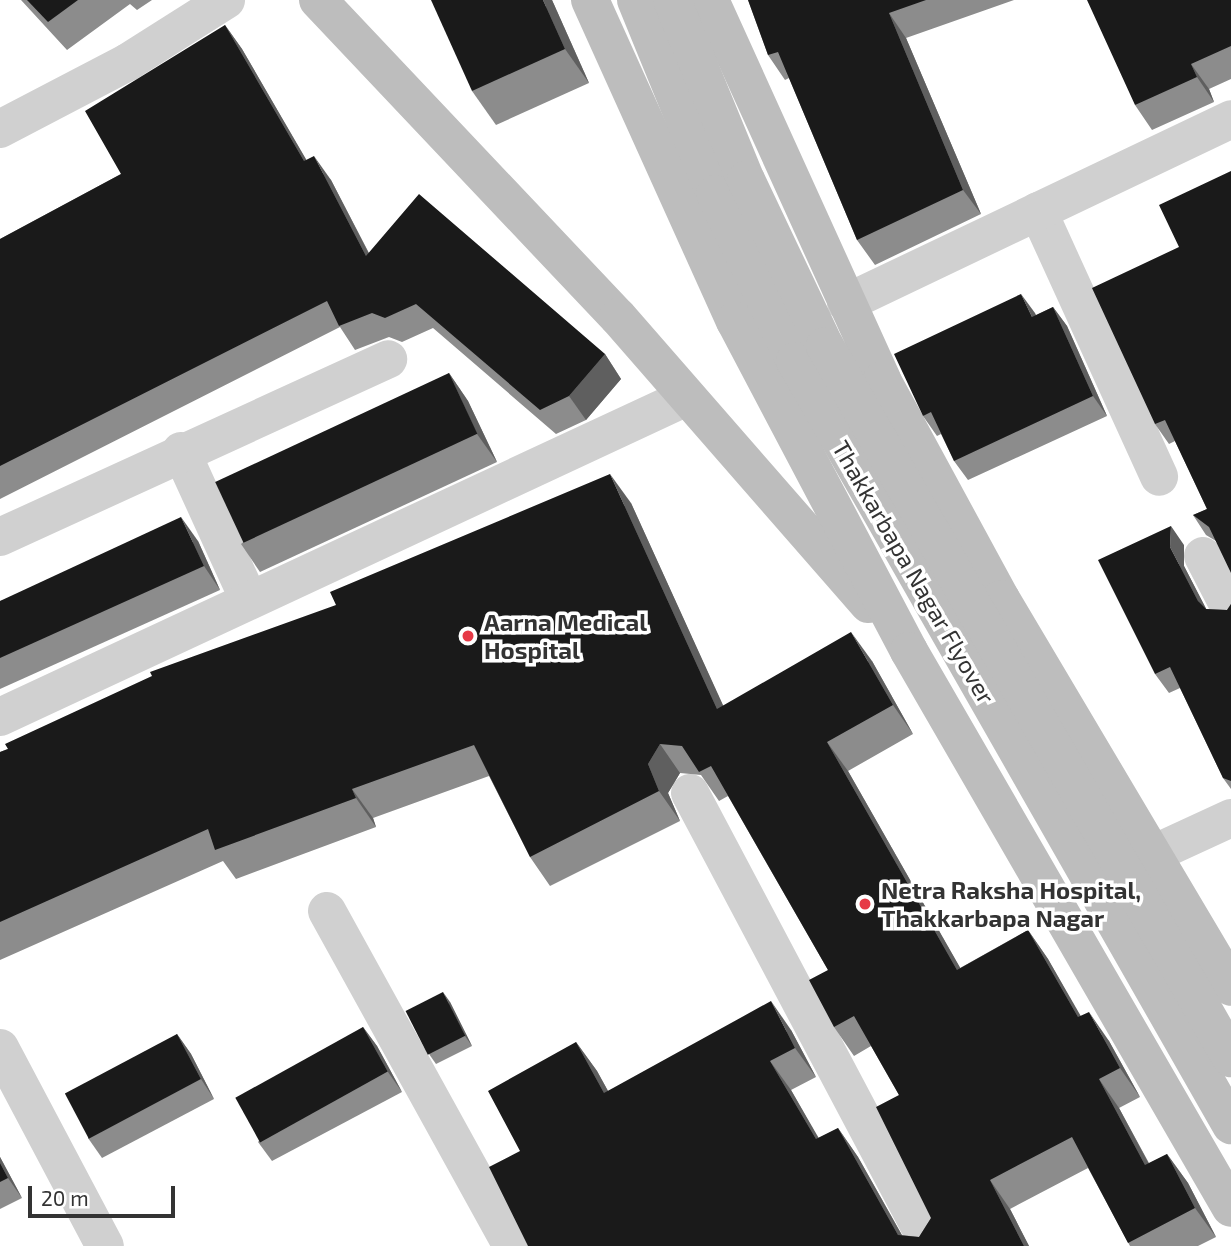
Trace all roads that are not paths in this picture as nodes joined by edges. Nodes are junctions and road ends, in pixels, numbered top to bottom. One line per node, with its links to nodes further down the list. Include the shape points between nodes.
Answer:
1 (226, 0): 8 (street, via 128,61)
2 (318, 0): 12 (street)
3 (590, 0): 20 (street, via 735,321)
4 (636, 0): 29 (street, Thakkarbapa Nagar Flyover, bridge, via 715,194 795,361)
5 (672, 0): 28 (street, Thakkarbapa Nagar Flyover, bridge, via 746,180 825,346)
6 (710, 0): 10 (street)
7 (1231, 119): 9 (street)
8 (0, 129)
9 (1038, 211): 10 (street); 14 (street)
10 (846, 303): 17 (street, via 882,380)
11 (388, 359): 13 (street)
12 (687, 397): 18 (street); 20 (street)
13 (181, 451): 15 (street); 18 (street)
14 (1159, 477)
15 (0, 537)
16 (1203, 556): 19 (street)
17 (1002, 598): 20 (street); 24 (street)
18 (249, 600): 21 (street)
19 (1231, 610)
20 (909, 651): 30 (street)
21 (0, 717)
22 (690, 793): 33 (street)
23 (1231, 818): 24 (street)
24 (1153, 854): 26 (street)
25 (327, 911): 32 (street)
26 (1231, 987)
27 (0, 1048): 31 (street)
28 (1231, 1058)
29 (1231, 1125)
30 (1231, 1208)
31 (106, 1246)
32 (512, 1246)
33 (930, 1246)

